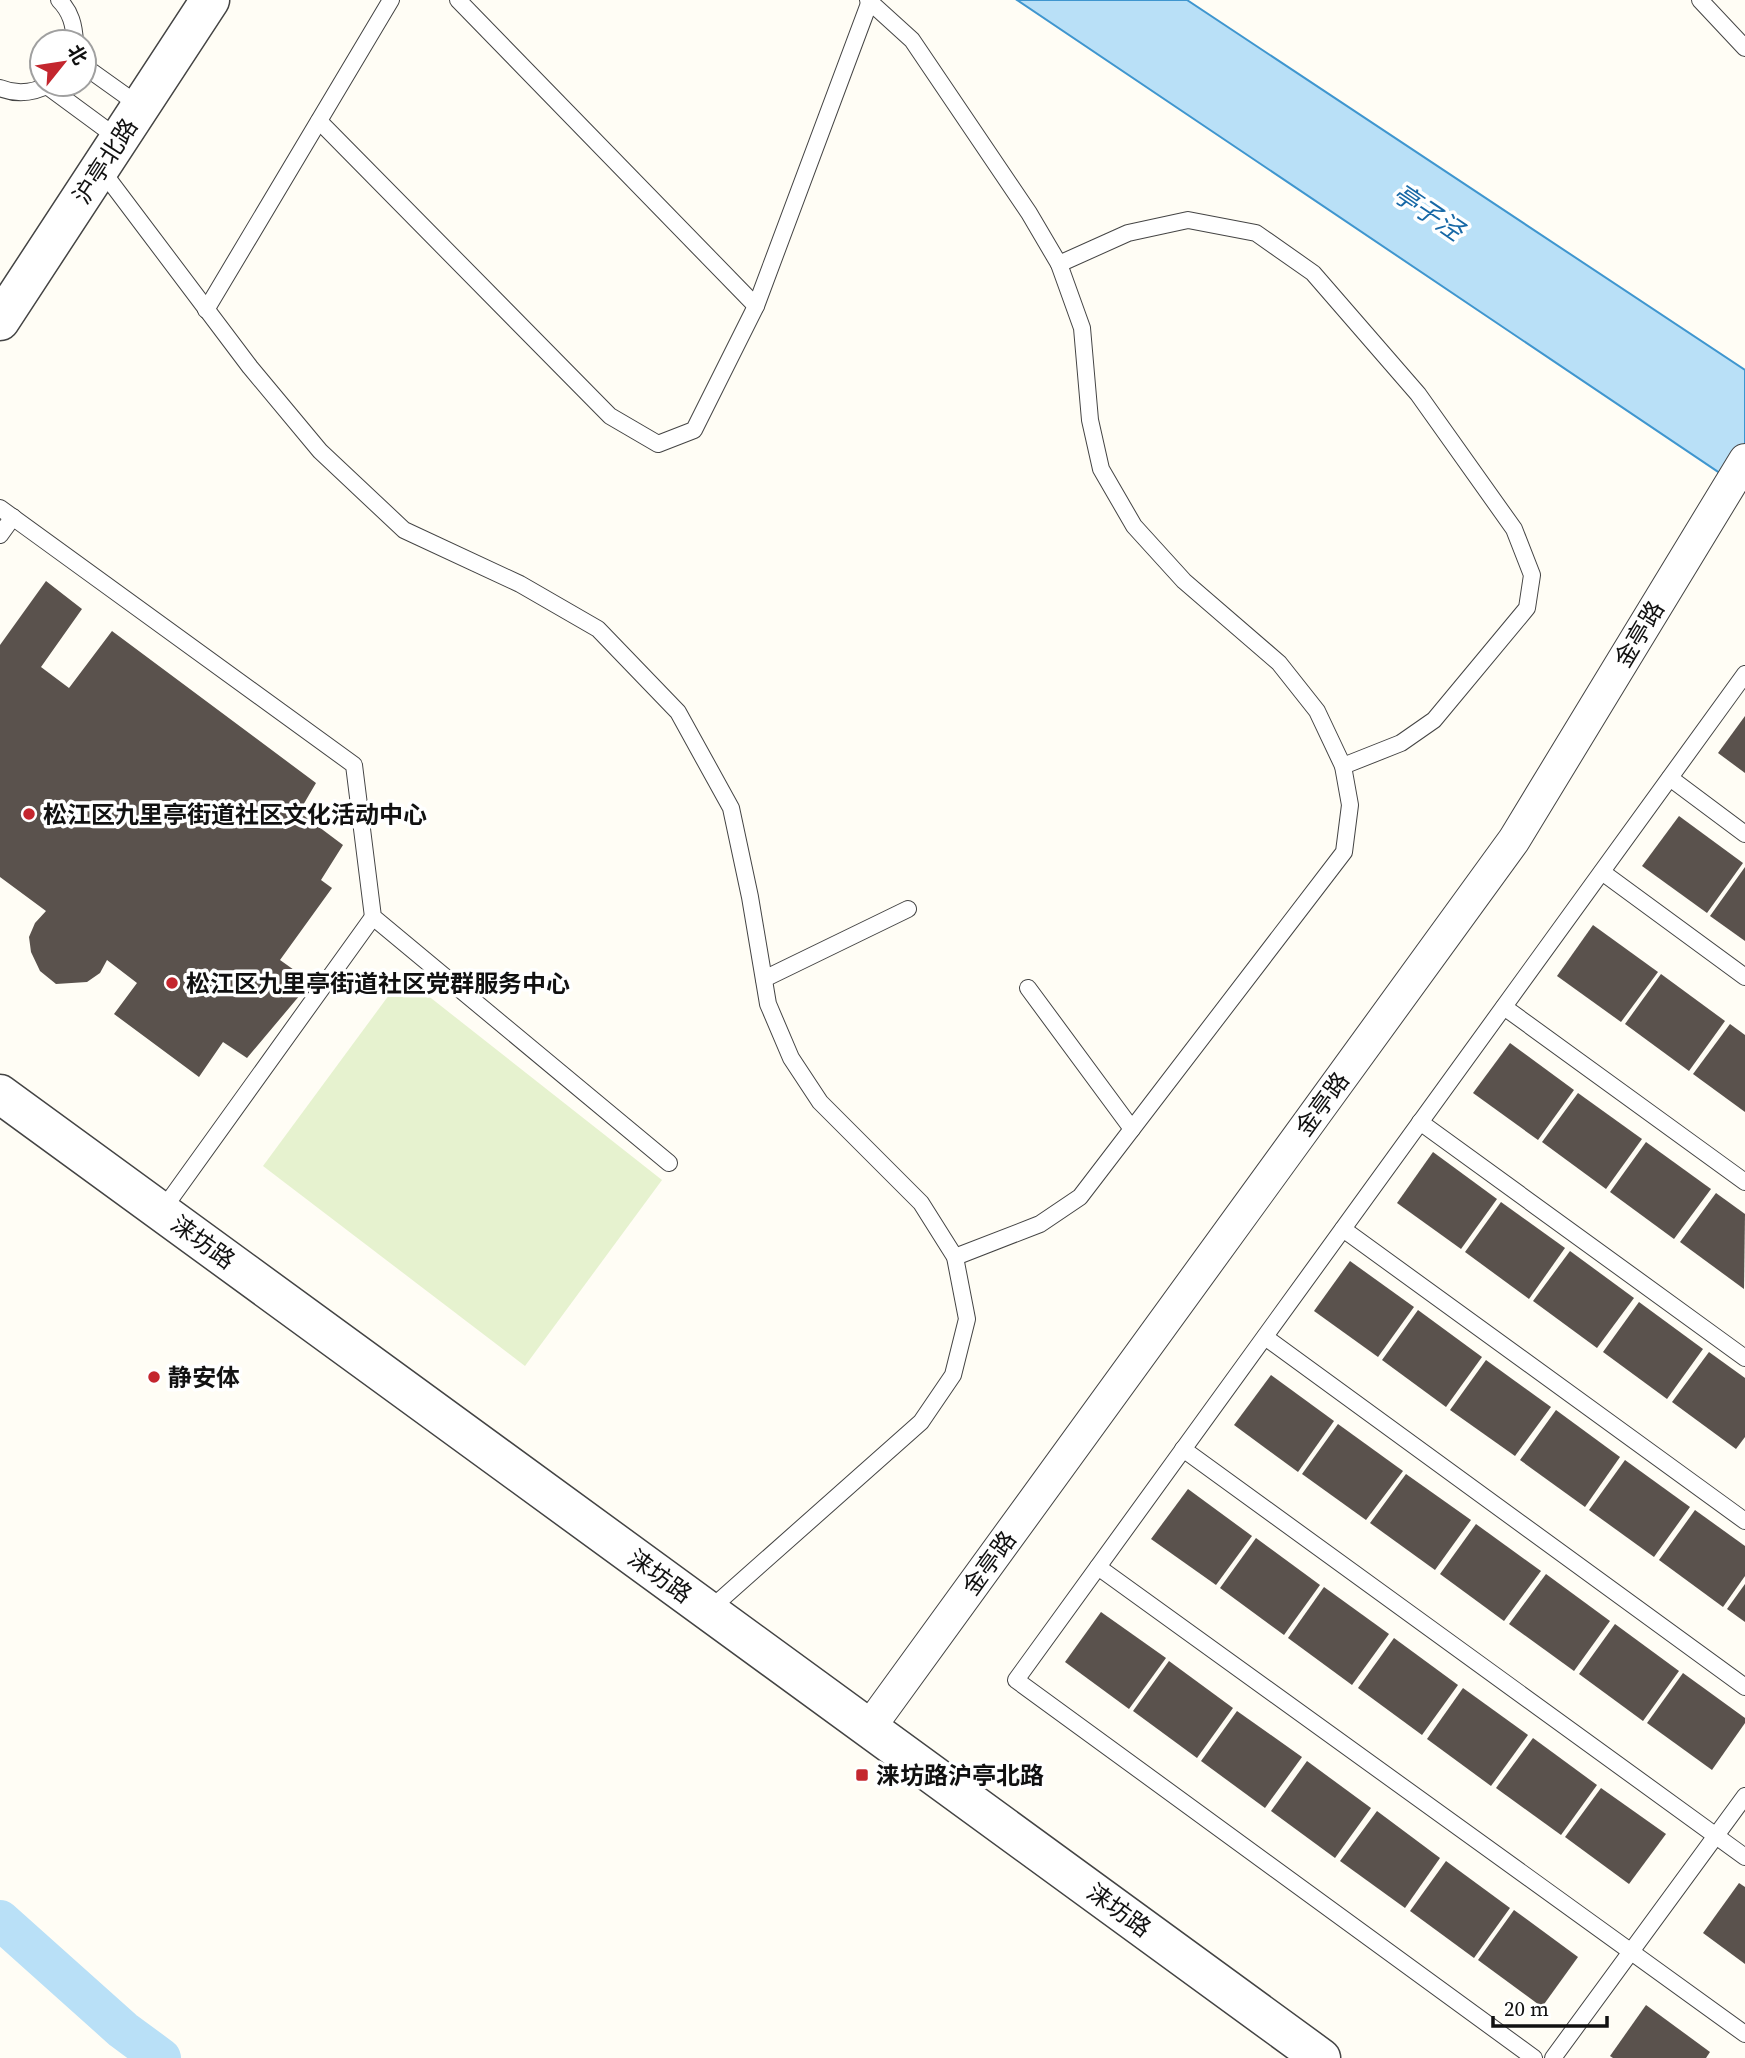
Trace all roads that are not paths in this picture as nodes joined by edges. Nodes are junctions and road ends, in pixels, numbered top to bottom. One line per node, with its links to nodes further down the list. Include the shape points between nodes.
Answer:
1 (59, 0): 7 (lane)
2 (210, 0): 13 (street, 沪亭北路)
3 (391, 0): 14 (lane)
4 (458, 0): 17 (lane)
5 (1700, 0): 8 (lane)
6 (869, 1): 16 (lane, via 912,40); 17 (lane)
7 (74, 28)
8 (1745, 48)
9 (98, 76): 13 (lane)
10 (0, 88): 11 (lane)
11 (28, 91)
12 (59, 98): 15 (lane)
13 (140, 106): 15 (street, 沪亭北路)
14 (319, 121): 17 (lane, via 610,416 658,444 694,430); 18 (lane)
15 (109, 154): 18 (lane); 19 (street, 沪亭北路)
16 (1059, 264): 24 (lane, via 1082,328 1090,420 1101,469 1133,526 1184,581 1279,663 1317,711); 24 (lane, via 1128,233 1188,220 1256,233 1313,273 1418,394 1514,529 1532,575 1527,608 1434,720 1401,743)
17 (755, 306)
18 (206, 310): 31 (lane, via 320,451 404,530 520,584 598,629 678,712 731,808)
19 (0, 321)
20 (1745, 460): 49 (street, 金亭路, via 1514,840)
21 (6, 513): 22 (lane); 29 (lane, via 354,765)
22 (0, 535)
23 (1745, 674): 25 (lane)
24 (1343, 766): 36 (lane, via 1350,805 1344,852)
25 (1670, 778): 26 (lane); 27 (lane)
26 (1745, 834)
27 (1602, 872): 30 (lane); 33 (lane)
28 (908, 909): 31 (lane)
29 (373, 918): 37 (lane); 39 (lane)
30 (1745, 977)
31 (764, 979): 41 (lane, via 768,1004 791,1058 820,1102 920,1203)
32 (1028, 988): 36 (lane)
33 (1504, 1007): 35 (lane); 38 (lane)
34 (0, 1094): 39 (street, 涞坊路)
35 (1420, 1122): 40 (lane); 43 (lane)
36 (1132, 1129): 41 (lane, via 1080,1197 1040,1224)
37 (669, 1163)
38 (1745, 1182)
39 (161, 1212): 47 (street, 涞坊路)
40 (1343, 1229): 42 (lane); 45 (lane)
41 (955, 1257): 47 (lane, via 967,1319 953,1375 921,1422)
42 (1265, 1337): 44 (lane); 48 (lane)
43 (1745, 1358)
44 (1183, 1450): 46 (lane); 51 (lane)
45 (1745, 1521)
46 (1098, 1567): 53 (lane); 56 (lane, via 1016,1680)
47 (708, 1611): 49 (street, 涞坊路)
48 (1745, 1687)
49 (869, 1728): 55 (street, 涞坊路)
50 (1745, 1796): 51 (lane)
51 (1716, 1836): 52 (lane); 53 (lane)
52 (1745, 1857)
53 (1631, 1951): 54 (lane); 57 (lane)
54 (1745, 2034)
55 (1321, 2058)
56 (1534, 2058)
57 (1553, 2058)

